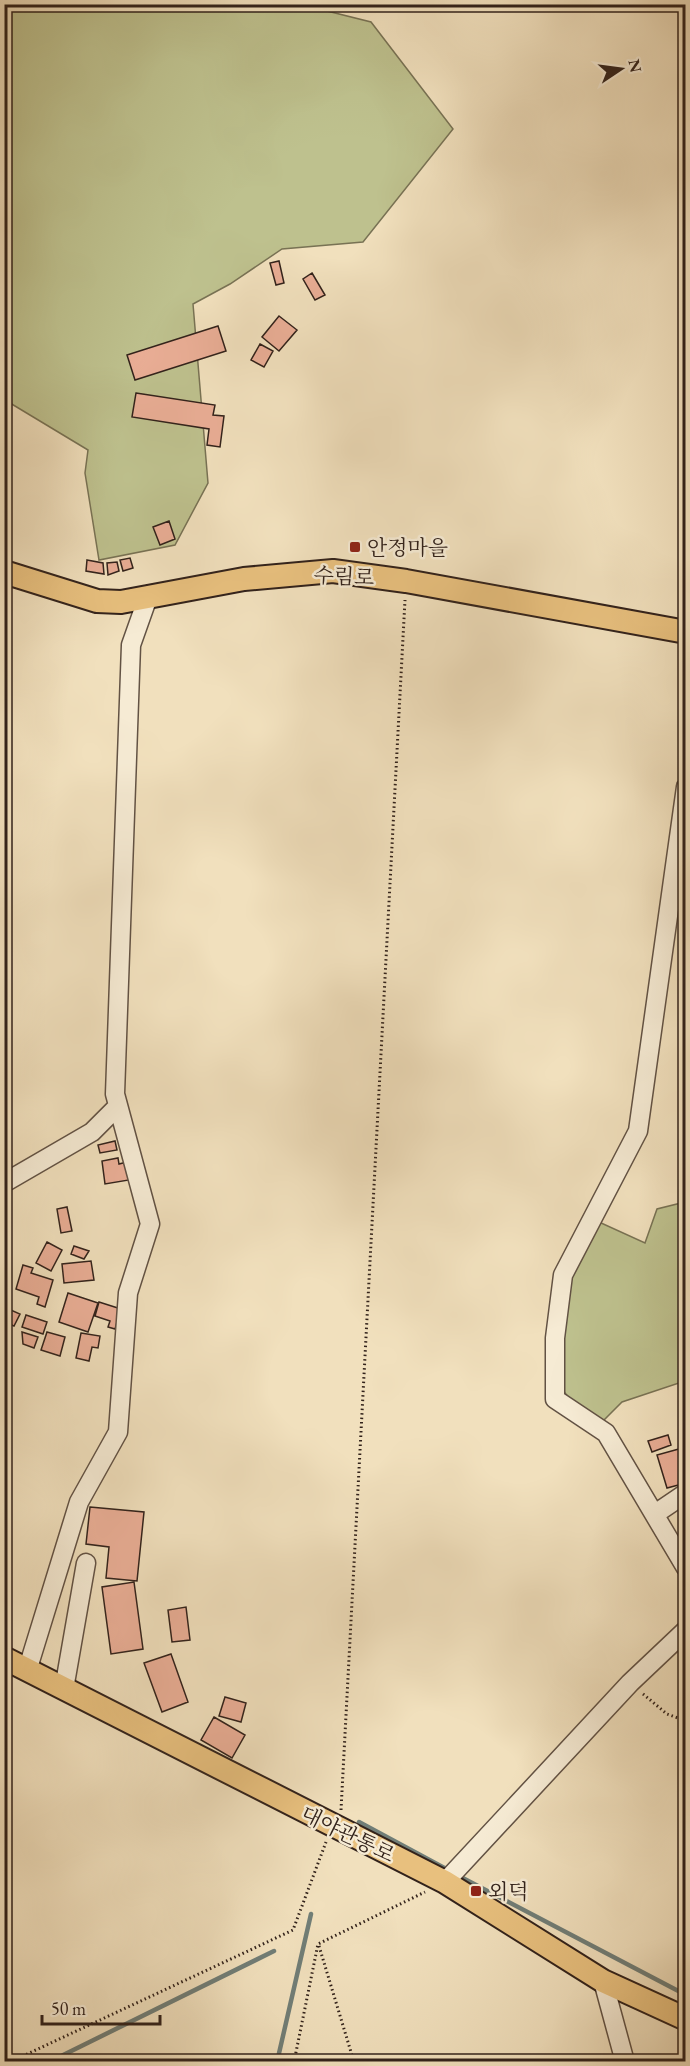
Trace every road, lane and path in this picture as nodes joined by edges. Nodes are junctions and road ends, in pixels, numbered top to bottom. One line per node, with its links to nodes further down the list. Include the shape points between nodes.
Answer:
1 (4, 572): 3 (main road, 수림로, via 97,601)
2 (406, 580): 3 (main road, 수림로, via 333,571 244,579); 4 (main road, 수림로); 18 (path)
3 (148, 597): 6 (street, via 131,645 115,1094)
4 (686, 632)
5 (686, 787): 9 (street, via 638,1131 563,1275 555,1338 555,1399 606,1432)
6 (118, 1106): 7 (street, via 92,1132); 14 (street, via 150,1224 128,1293 118,1432 79,1502)
7 (4, 1183)
8 (686, 1492): 9 (street)
9 (655, 1514): 11 (street)
10 (86, 1563): 16 (street)
11 (686, 1568)
12 (686, 1630): 15 (street)
13 (4, 1659): 14 (main road, 대야관통로)
14 (27, 1671): 16 (main road, 대야관통로)
15 (630, 1683): 17 (path, via 667,1714); 19 (street)
16 (64, 1689): 18 (main road, 대야관통로)
17 (686, 1721)
18 (336, 1828): 19 (main road, 대야관통로); 24 (path, via 293,1930)
19 (451, 1876): 20 (path); 21 (main road, 대야관통로)
20 (318, 1944): 25 (path); 26 (path)
21 (603, 1981): 23 (main road, 대야관통로); 27 (street)
22 (685, 1988): 23 (path)
23 (682, 2009)
24 (10, 2061)
25 (294, 2061)
26 (354, 2061)
27 (625, 2061)

